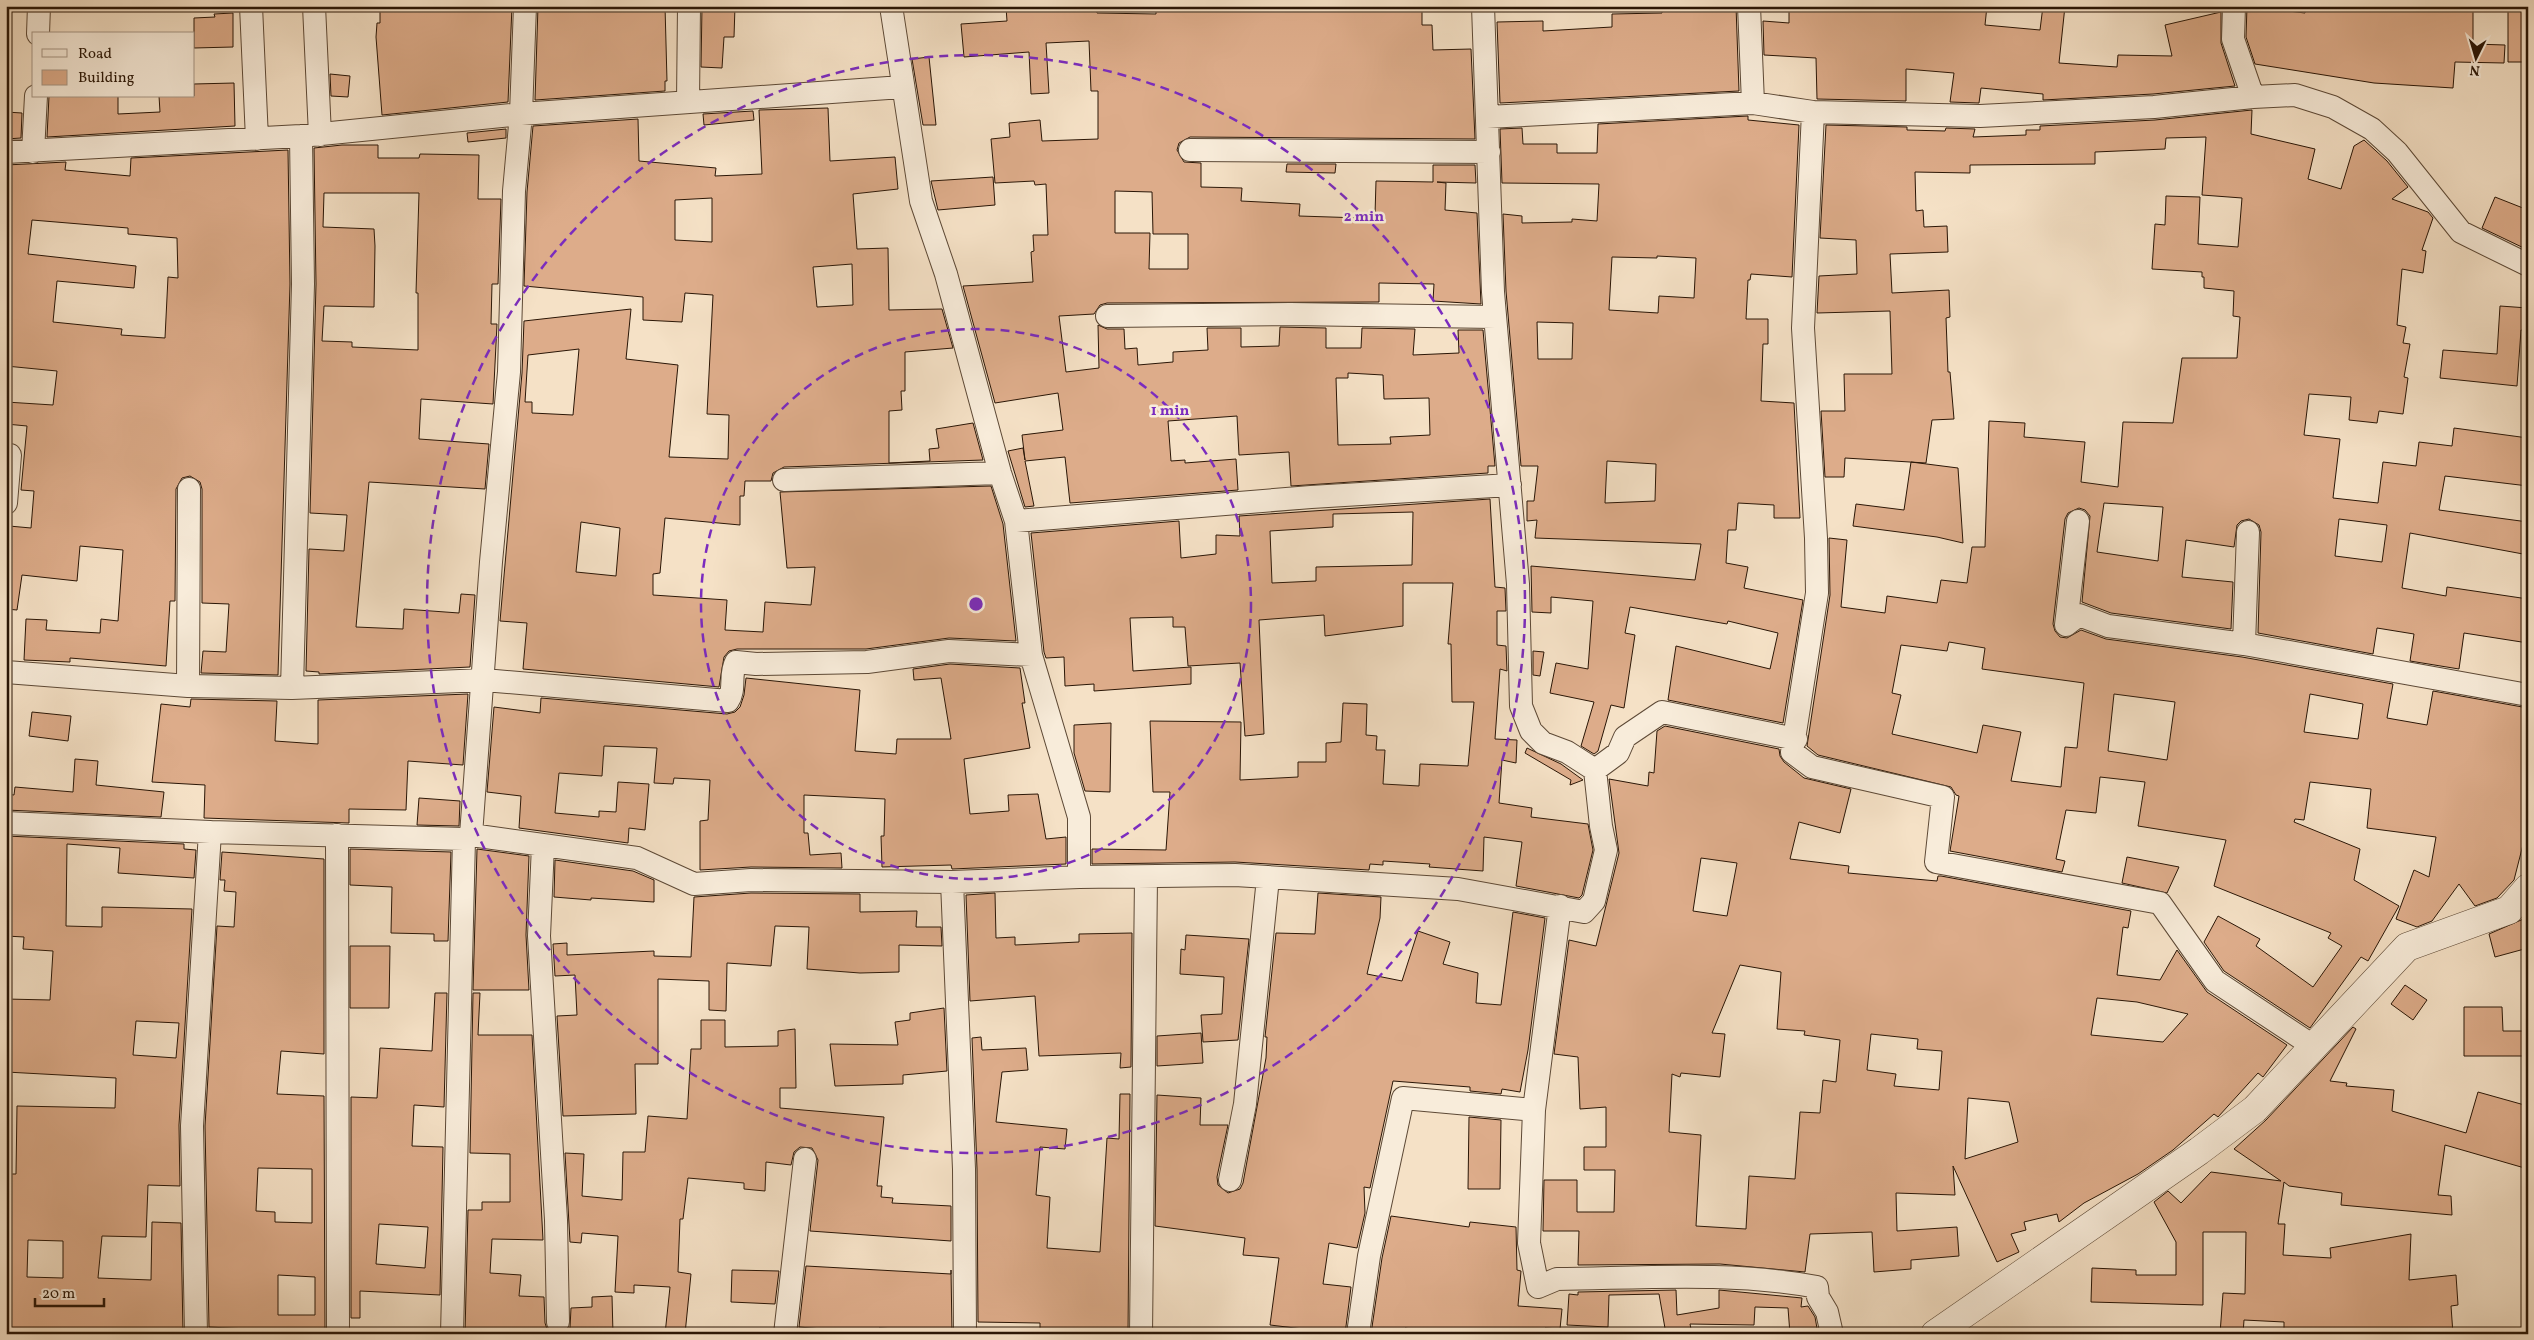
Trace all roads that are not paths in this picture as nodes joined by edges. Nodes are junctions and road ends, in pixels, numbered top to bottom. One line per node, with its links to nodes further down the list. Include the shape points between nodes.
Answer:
1 (40, 6): 10 (street)
2 (251, 6): 20 (street)
3 (314, 6): 19 (street)
4 (525, 6): 17 (street)
5 (689, 6): 14 (street)
6 (891, 6): 11 (street)
7 (1483, 6): 18 (street)
8 (1749, 6): 15 (street)
9 (2234, 6): 12 (street, via 2233,39)
10 (38, 32)
11 (902, 87): 14 (street); 29 (street, via 921,201 946,274)
12 (2253, 96): 16 (street, via 2154,107 1980,116); 25 (street, via 2295,95 2333,107 2372,129 2397,152 2461,232)
13 (36, 98): 23 (street)
14 (688, 101): 17 (street)
15 (1753, 102): 16 (street); 18 (street)
16 (1813, 112): 44 (street, via 1803,328 1816,538 1816,593)
17 (521, 114): 19 (street); 40 (street, via 514,191 509,372 491,562)
18 (1486, 117): 24 (street)
19 (310, 136): 20 (street); 42 (street)
20 (257, 139): 23 (street)
21 (1190, 150): 24 (street)
22 (6, 152): 23 (street)
23 (34, 152)
24 (1489, 152): 27 (street)
25 (2528, 265)
26 (1107, 316): 27 (street)
27 (1495, 317): 31 (street)
28 (10, 455): 33 (street)
29 (1000, 473): 30 (street); 34 (street)
30 (784, 480)
31 (1510, 485): 34 (street); 45 (street, via 1518,584 1521,706 1531,731 1543,743 1567,752)
32 (189, 489): 41 (street)
33 (6, 503)
34 (1016, 521): 38 (street)
35 (2078, 521): 37 (street, via 2066,625 2079,616 2108,626)
36 (2248, 532): 37 (street)
37 (2244, 644): 43 (street)
38 (1031, 655): 40 (street, via 948,652 867,662 736,662 731,672 732,694 728,701); 51 (street, via 1079,817)
39 (6, 672): 41 (street)
40 (484, 680): 42 (street); 49 (street)
41 (188, 686): 42 (street)
42 (292, 688)
43 (2528, 695)
44 (1796, 739): 45 (street, via 1662,712 1624,737 1618,753); 57 (street, via 1792,752 1812,767 1943,797 1936,862 2160,903 2215,981)
45 (1594, 770): 56 (street, via 1606,850 1594,901 1584,912)
46 (6, 823): 47 (street)
47 (210, 832): 48 (street); 62 (street, via 192,1126)
48 (338, 835): 49 (street); 63 (street)
49 (468, 837): 50 (street); 64 (street)
50 (544, 845): 54 (street, via 637,858 694,884 751,880); 61 (street, via 539,936 556,1220)
51 (1079, 877): 52 (street); 54 (street)
52 (1146, 877): 53 (street, via 1235,875); 67 (street)
53 (1268, 878): 56 (street, via 1458,889); 60 (street, via 1245,1104)
54 (952, 882): 66 (street, via 964,1169)
55 (2528, 888): 57 (street, via 2509,910 2407,947)
56 (1560, 906): 58 (street)
57 (2313, 1046): 70 (street, via 2248,1114)
58 (1534, 1110): 68 (street, via 1403,1098 1368,1256); 69 (street, via 1529,1243 1538,1287 1557,1279 1728,1276 1788,1282 1816,1287)
59 (805, 1159): 65 (street)
60 (1230, 1180)
61 (558, 1322)
62 (196, 1334)
63 (338, 1334)
64 (452, 1334)
65 (785, 1334)
66 (965, 1334)
67 (1141, 1334)
68 (1358, 1334)
69 (1832, 1334)
70 (1935, 1334)

